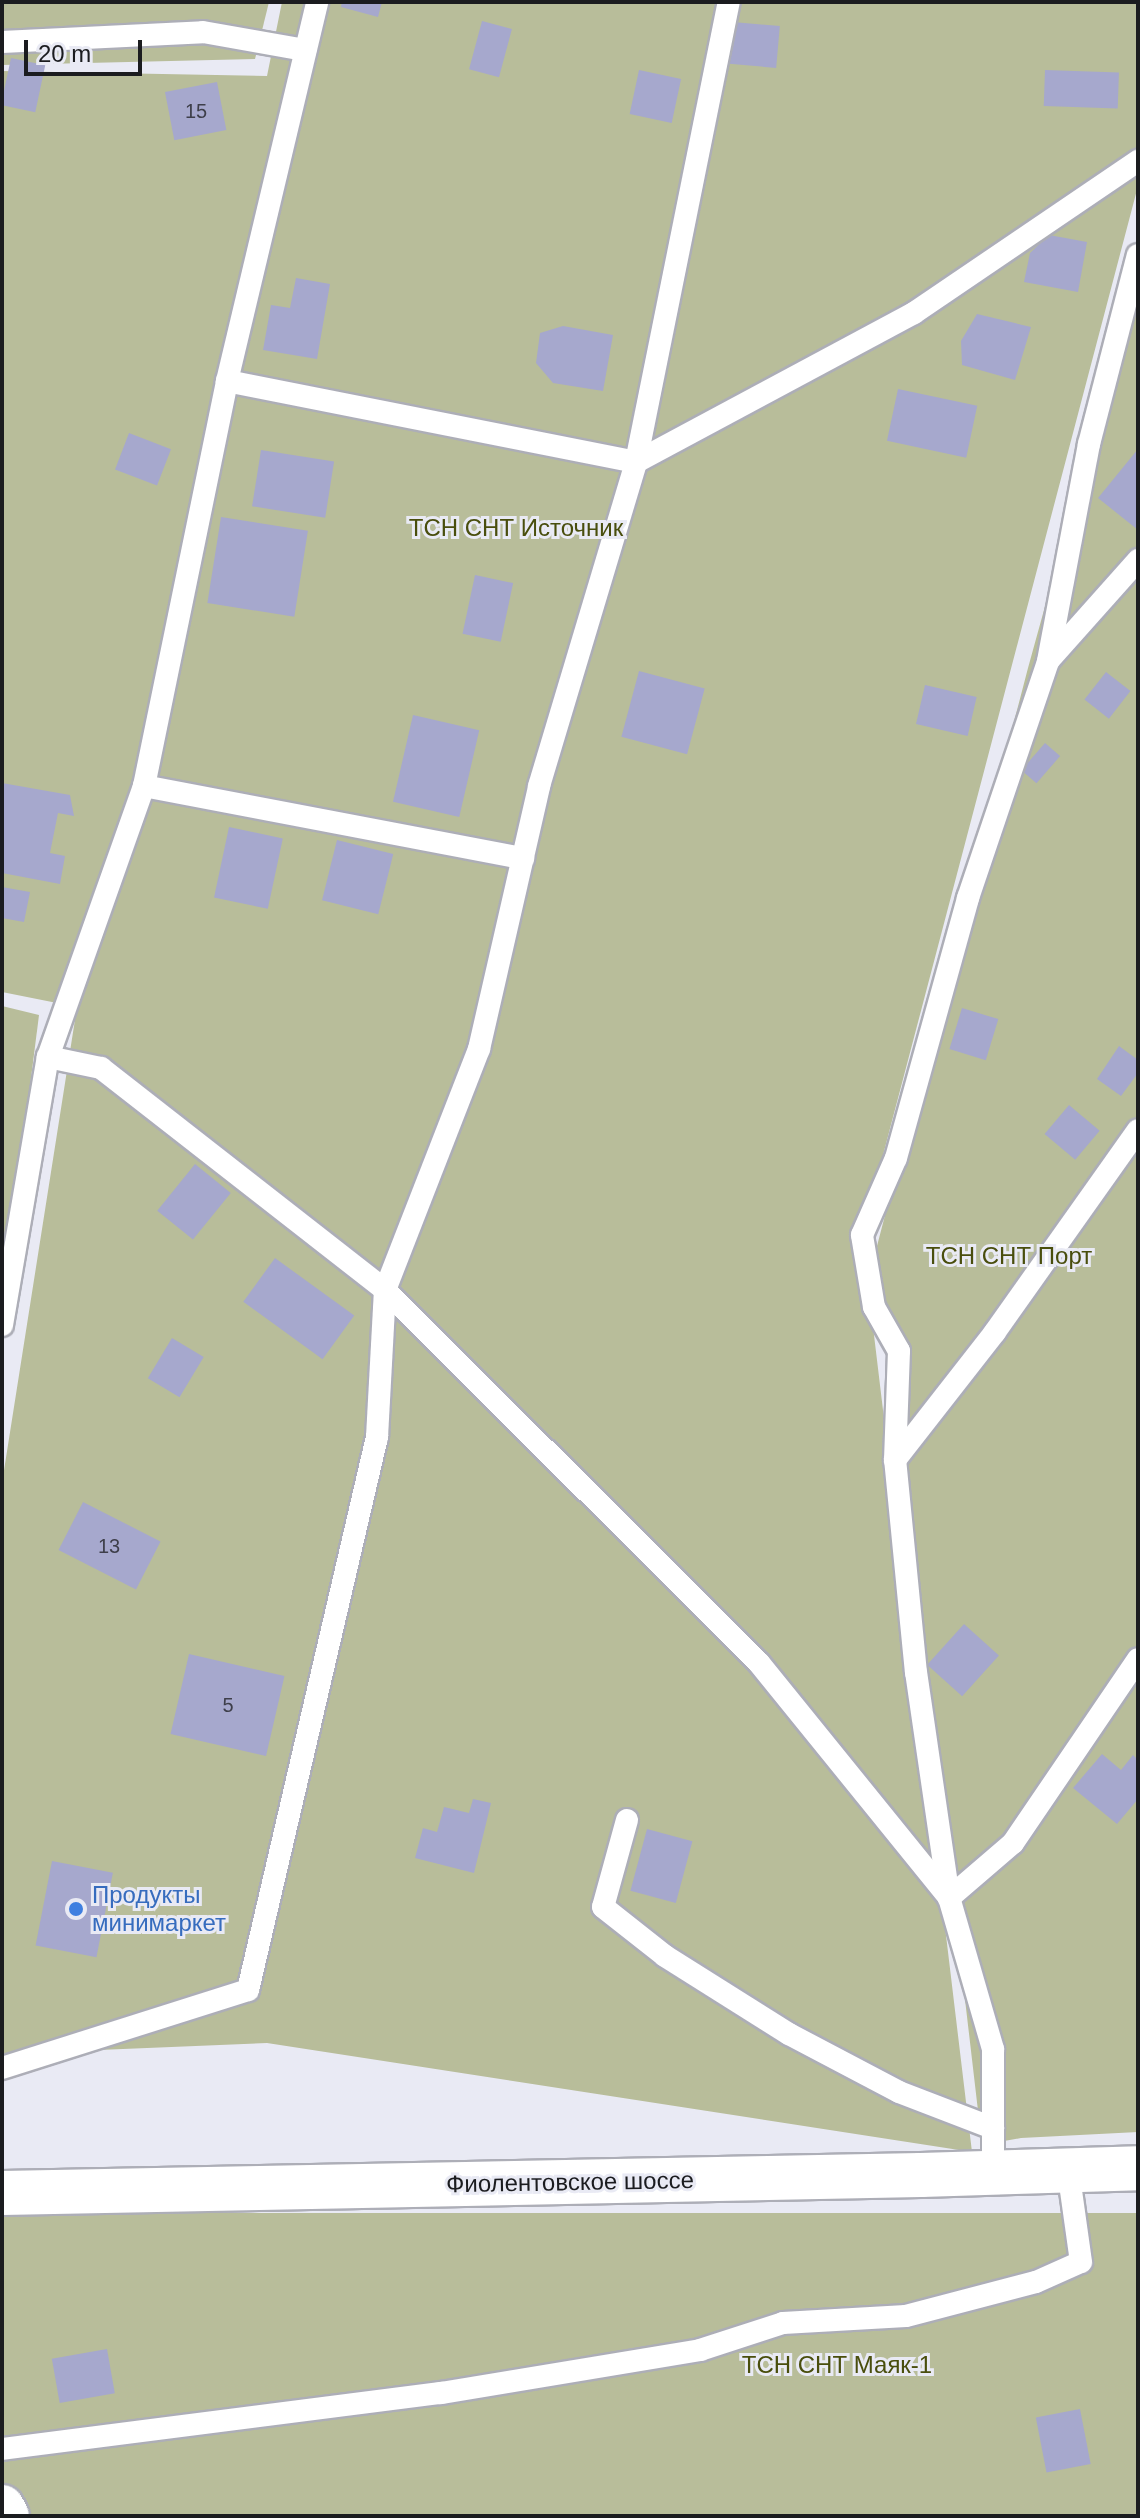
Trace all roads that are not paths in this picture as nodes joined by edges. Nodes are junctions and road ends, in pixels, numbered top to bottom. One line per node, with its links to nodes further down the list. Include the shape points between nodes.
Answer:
1 (317, 2): 4 (lane)
2 (729, 2): 8 (lane)
3 (2, 42): 4 (lane, via 203,32)
4 (305, 50): 7 (lane)
5 (1138, 161): 8 (lane, via 914,313)
6 (1138, 255): 10 (lane, via 1089,444)
7 (227, 381): 8 (lane); 11 (lane)
8 (636, 462): 12 (lane, via 539,786)
9 (1138, 560): 10 (lane)
10 (1048, 661): 17 (lane, via 968,898 896,1158 862,1235 874,1307 899,1351)
11 (144, 786): 12 (lane); 13 (lane)
12 (523, 858): 15 (lane, via 479,1049)
13 (48, 1057): 15 (lane, via 101,1068); 16 (lane)
14 (1138, 1130): 17 (lane, via 995,1332)
15 (385, 1290): 20 (lane, via 759,1663); 21 (lane, via 377,1437 248,1990)
16 (2, 1325)
17 (895, 1460): 20 (lane, via 916,1673)
18 (1138, 1659): 20 (lane, via 1013,1843)
19 (627, 1820): 22 (lane, via 603,1907 665,1956 789,2034 899,2092)
20 (949, 1898): 22 (lane, via 993,2049)
21 (2, 2068)
22 (993, 2128): 25 (lane)
23 (1138, 2168): 24 (main road, Фиолентовское шоссе)
24 (1068, 2170): 25 (main road, Фиолентовское шоссе); 27 (lane, via 1081,2262 1036,2282 906,2316 783,2323 700,2350 456,2391)
25 (993, 2173): 26 (main road, Фиолентовское шоссе)
26 (2, 2193)
27 (2, 2449)
28 (2, 2507): 29 (main road)
29 (7, 2516)

